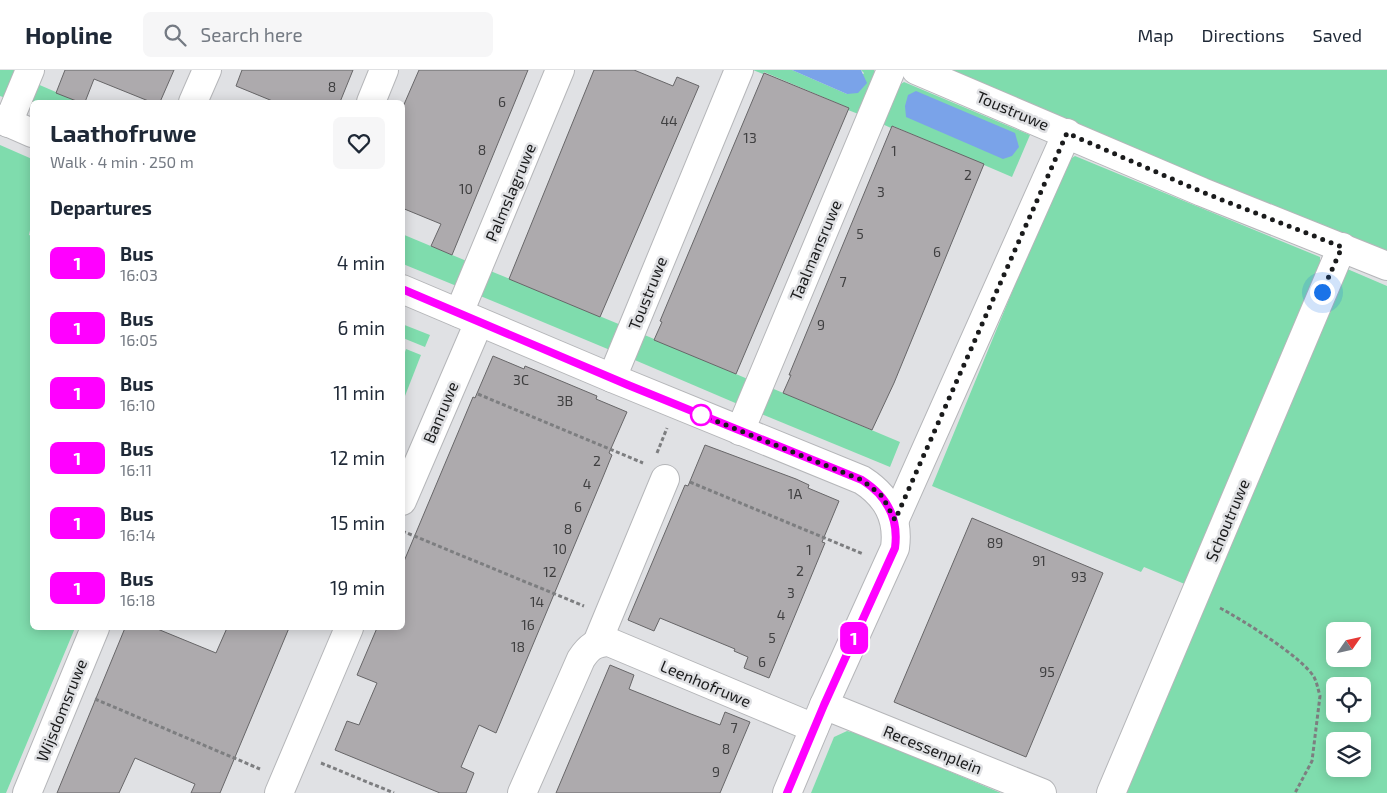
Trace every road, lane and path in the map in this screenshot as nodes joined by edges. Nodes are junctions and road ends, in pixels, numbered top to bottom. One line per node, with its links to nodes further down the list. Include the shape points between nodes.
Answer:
1 (30, 70): 10 (street)
2 (207, 70): 8 (street)
3 (384, 70): 9 (street)
4 (560, 70): 15 (street, Palmslagruwe)
5 (739, 70): 16 (street, Toustruwe)
6 (891, 70): 18 (street, Taalmansruwe)
7 (916, 70): 11 (street, Toustruwe)
8 (194, 100)
9 (372, 100)
10 (14, 125)
11 (1067, 133): 12 (street, Toustruwe, via 1202,192); 21 (street)
12 (1342, 247): 13 (street, Toustruwe); 23 (street, Schoutruwe)
13 (1387, 266)
14 (405, 290): 15 (street)
15 (469, 318): 16 (street); 20 (street, Banruwe)
16 (612, 378): 17 (street)
17 (677, 405): 18 (street); 19 (path)
18 (740, 431): 21 (street, via 862,480 882,496)
19 (660, 468): 24 (street)
20 (405, 493)
21 (895, 520): 29 (street, via 895,548)
22 (405, 532): 24 (path)
23 (1196, 595): 37 (street, Schoutruwe); 38 (path, via 1282,648 1313,676 1320,696 1312,761)
24 (608, 616): 27 (street)
25 (94, 630): 28 (street, Wijsdomsruwe)
26 (348, 630): 31 (street)
27 (597, 643): 29 (street, Leenhofruwe, via 608,642); 34 (street, via 588,648 581,659)
28 (70, 688): 31 (path); 32 (street, Wijsdomsruwe)
29 (819, 716): 35 (street); 36 (street, Recessenplein)
30 (318, 761): 33 (path)
31 (282, 786)
32 (27, 793)
33 (394, 793)
34 (522, 793)
35 (787, 793)
36 (1042, 793)
37 (1111, 793)
38 (1295, 793)

